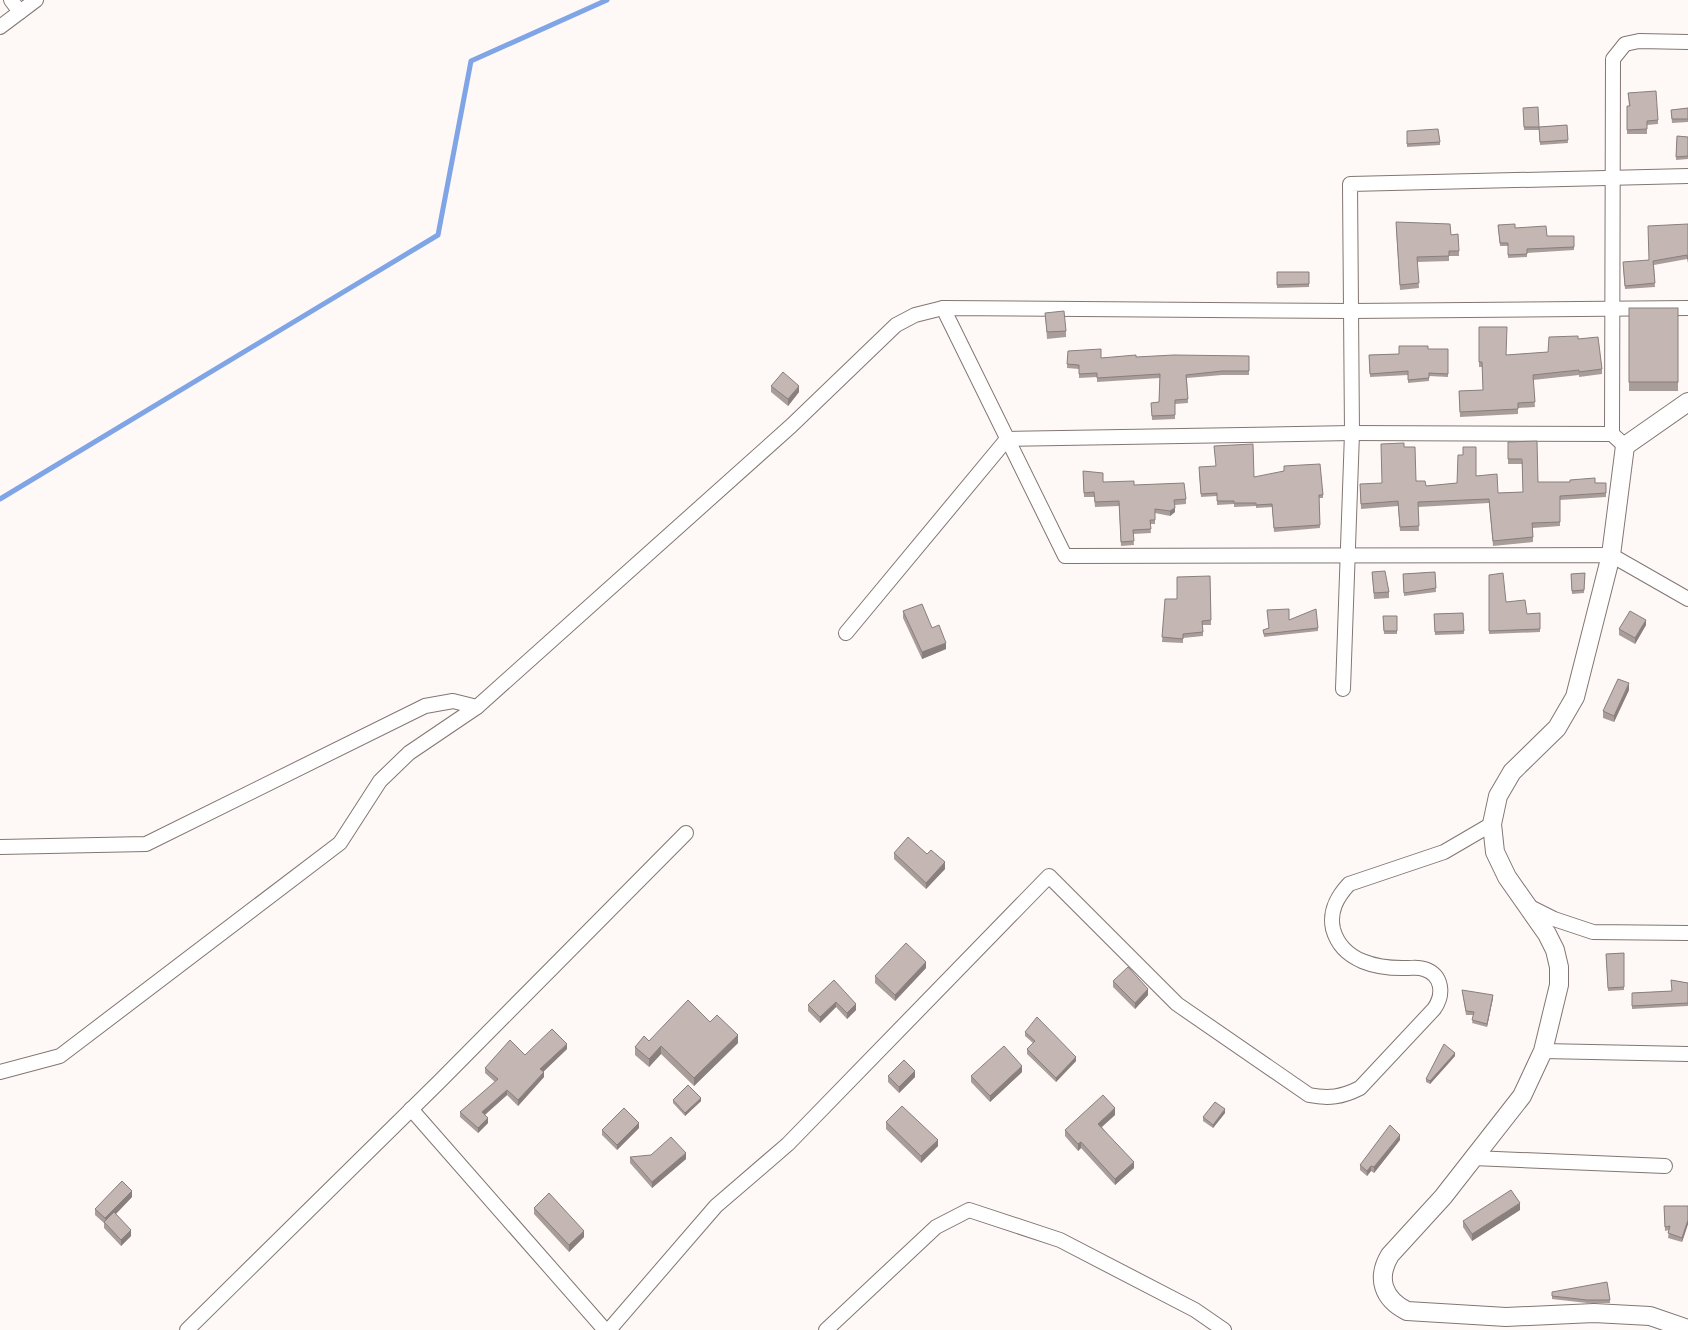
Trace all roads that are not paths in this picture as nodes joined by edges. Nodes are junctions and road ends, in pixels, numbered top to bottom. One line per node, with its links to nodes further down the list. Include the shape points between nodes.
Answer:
1 (10, 0): 3 (street)
2 (36, 0): 3 (street)
3 (20, 12): 4 (street)
4 (0, 27)
5 (1688, 42): 7 (street, via 1639,41 1626,44 1613,59)
6 (1688, 176): 7 (street)
7 (1612, 178): 9 (street); 11 (street, via 1350,184)
8 (943, 308): 11 (street); 14 (street); 21 (street, via 915,315 896,325 791,426)
9 (1611, 308): 10 (street); 11 (street); 15 (street)
10 (1688, 308)
11 (1351, 311): 13 (street)
12 (1688, 402): 15 (street)
13 (1352, 433): 14 (street); 15 (street); 16 (street)
14 (1007, 439): 16 (street, via 1065,556); 19 (street)
15 (1619, 440): 17 (street)
16 (1348, 556): 17 (street); 20 (street)
17 (1611, 556): 18 (street); 22 (street, via 1575,697 1558,728 1512,772 1498,796)
18 (1688, 600)
19 (846, 632)
20 (1343, 689)
21 (477, 707): 24 (street, via 453,701 426,706 146,844); 29 (street, via 409,753 380,780 340,843 60,1056)
22 (1492, 824): 25 (street, via 1495,852); 36 (street, via 1444,852 1349,884 1339,895 1333,909 1332,924 1344,951 1356,960 1370,964 1425,969 1437,979 1441,994 1434,1009 1360,1088 1344,1096 1326,1099 1309,1095 1177,1004 1049,876 788,1144 716,1206)
23 (686, 833): 30 (street)
24 (0, 847)
25 (1527, 906): 26 (street, via 1593,932); 27 (street, via 1555,950 1560,967 1559,985)
26 (1688, 933)
27 (1543, 1051): 28 (street); 31 (street, via 1522,1096)
28 (1688, 1054)
29 (0, 1072)
30 (411, 1109): 34 (street); 35 (street)
31 (1473, 1158): 32 (street); 33 (street, via 1384,1265 1383,1288 1396,1306 1407,1311 1506,1317 1594,1313 1650,1316)
32 (1665, 1166)
33 (1677, 1328)
34 (187, 1330)
35 (606, 1330)
36 (609, 1330)
37 (826, 1330): 38 (street, via 936,1227 969,1210 1060,1240 1195,1310)
38 (1224, 1330)

